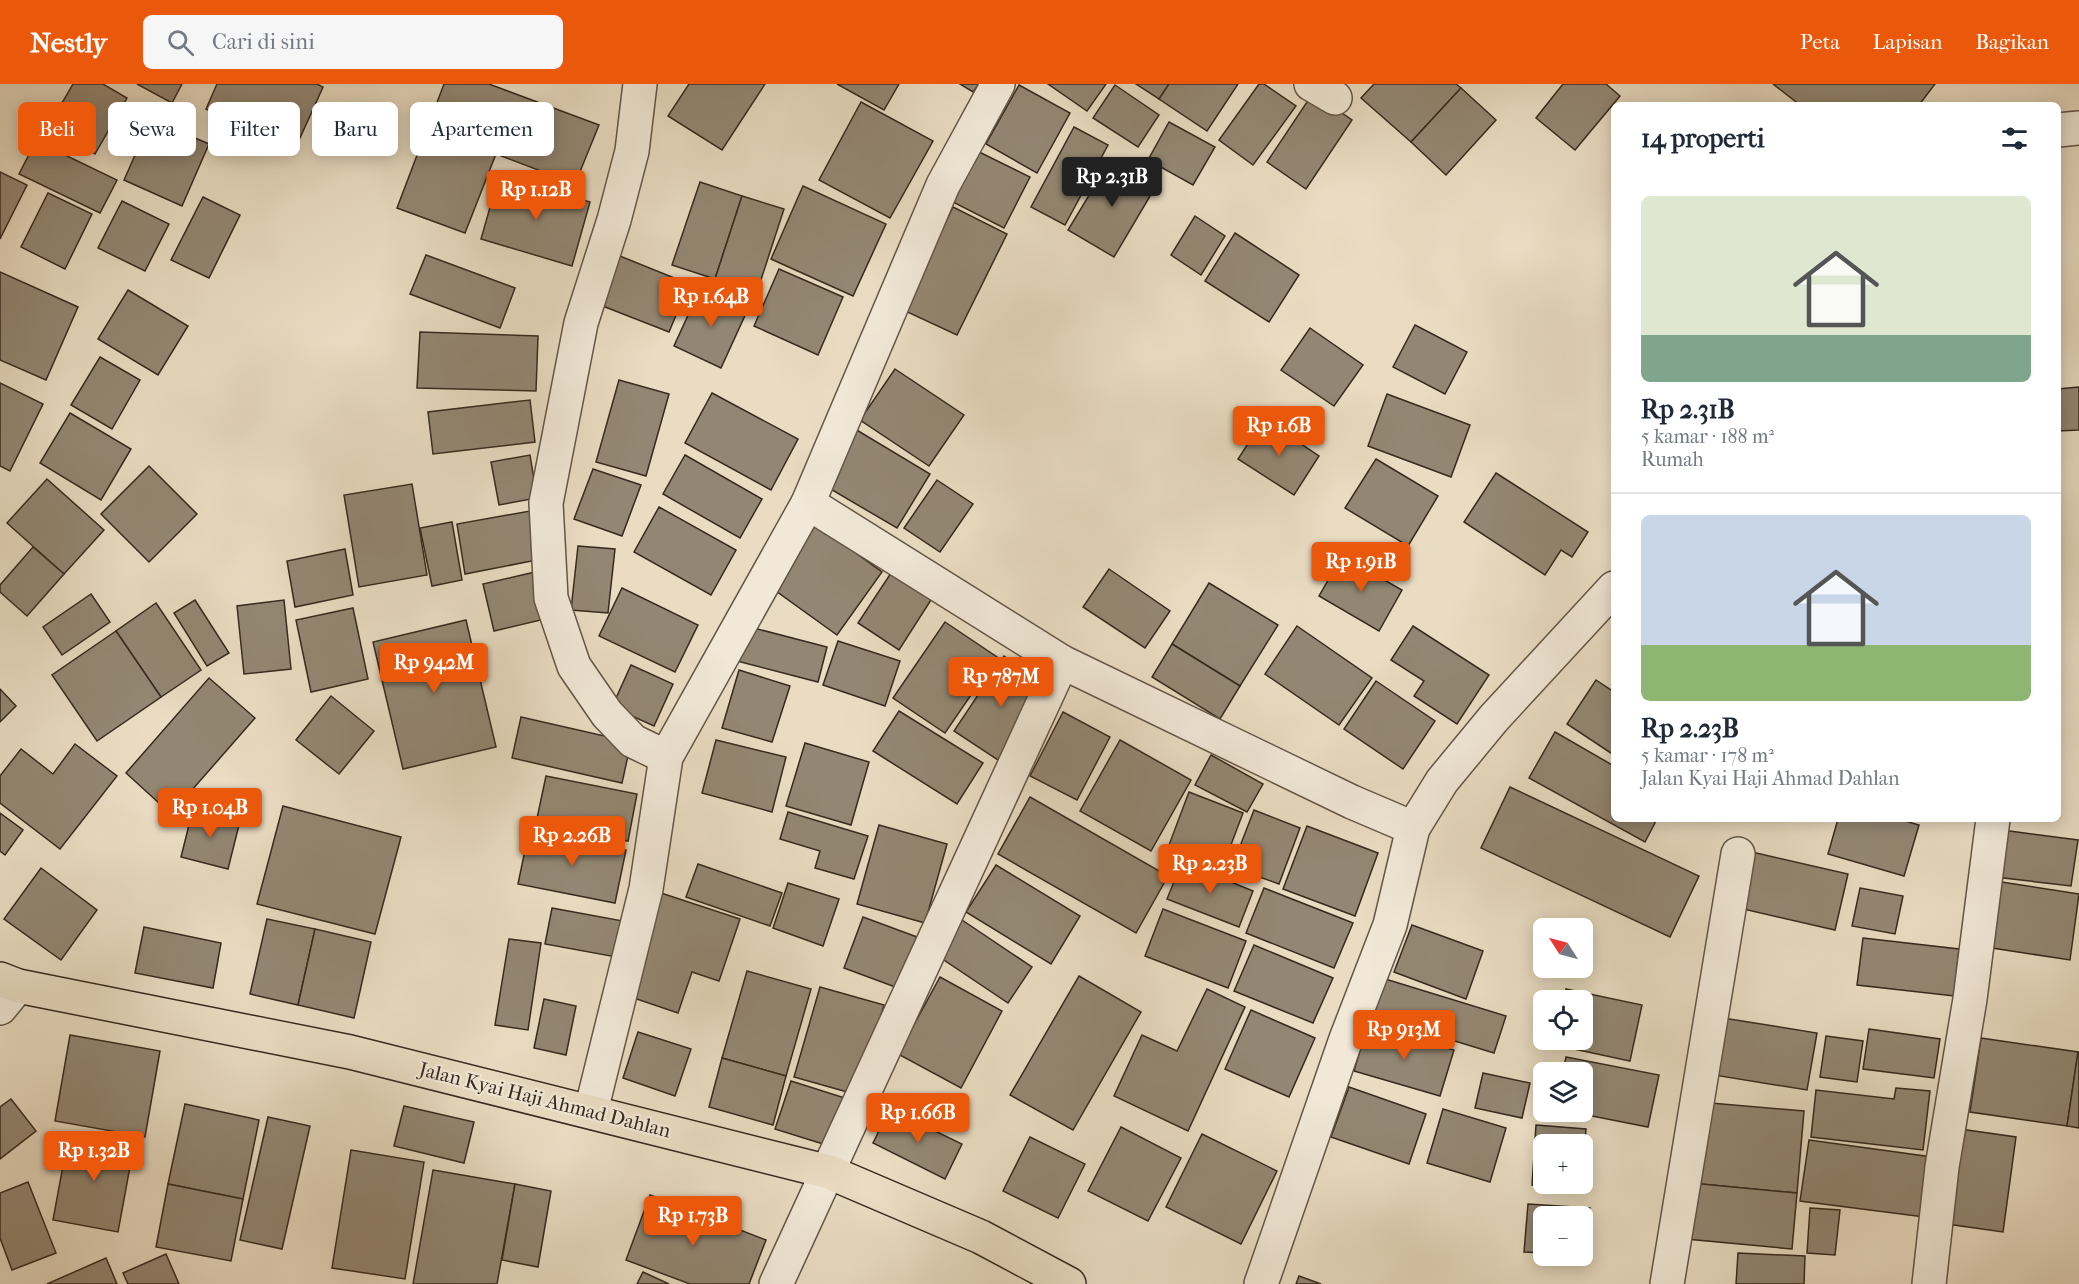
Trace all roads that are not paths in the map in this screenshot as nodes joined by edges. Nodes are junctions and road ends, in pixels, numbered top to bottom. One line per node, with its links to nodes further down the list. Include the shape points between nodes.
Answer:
1 (639, 84): 8 (street, via 632,151 582,323 546,503 551,598 574,666 607,714 633,741)
2 (998, 84): 5 (street, via 943,185)
3 (2079, 128): 4 (street)
4 (2061, 130)
5 (808, 503): 7 (street); 8 (street)
6 (1611, 591): 10 (street, via 1494,718 1442,781)
7 (1062, 662): 10 (street); 14 (street)
8 (666, 758): 13 (street, via 646,889)
9 (1993, 822): 19 (street, via 1970,999 1942,1167)
10 (1413, 828): 17 (street, via 1390,925)
11 (1738, 854): 18 (street)
12 (6, 991): 13 (main road, Jalan Kyai Haji Ahmad Dahlan, via 350,1052)
13 (591, 1111): 14 (main road, Jalan Kyai Haji Ahmad Dahlan)
14 (829, 1172): 15 (street); 16 (main road, Jalan Kyai Haji Ahmad Dahlan, via 981,1237)
15 (776, 1284)
16 (1069, 1284)
17 (1260, 1284)
18 (1667, 1284)
19 (1929, 1284)

